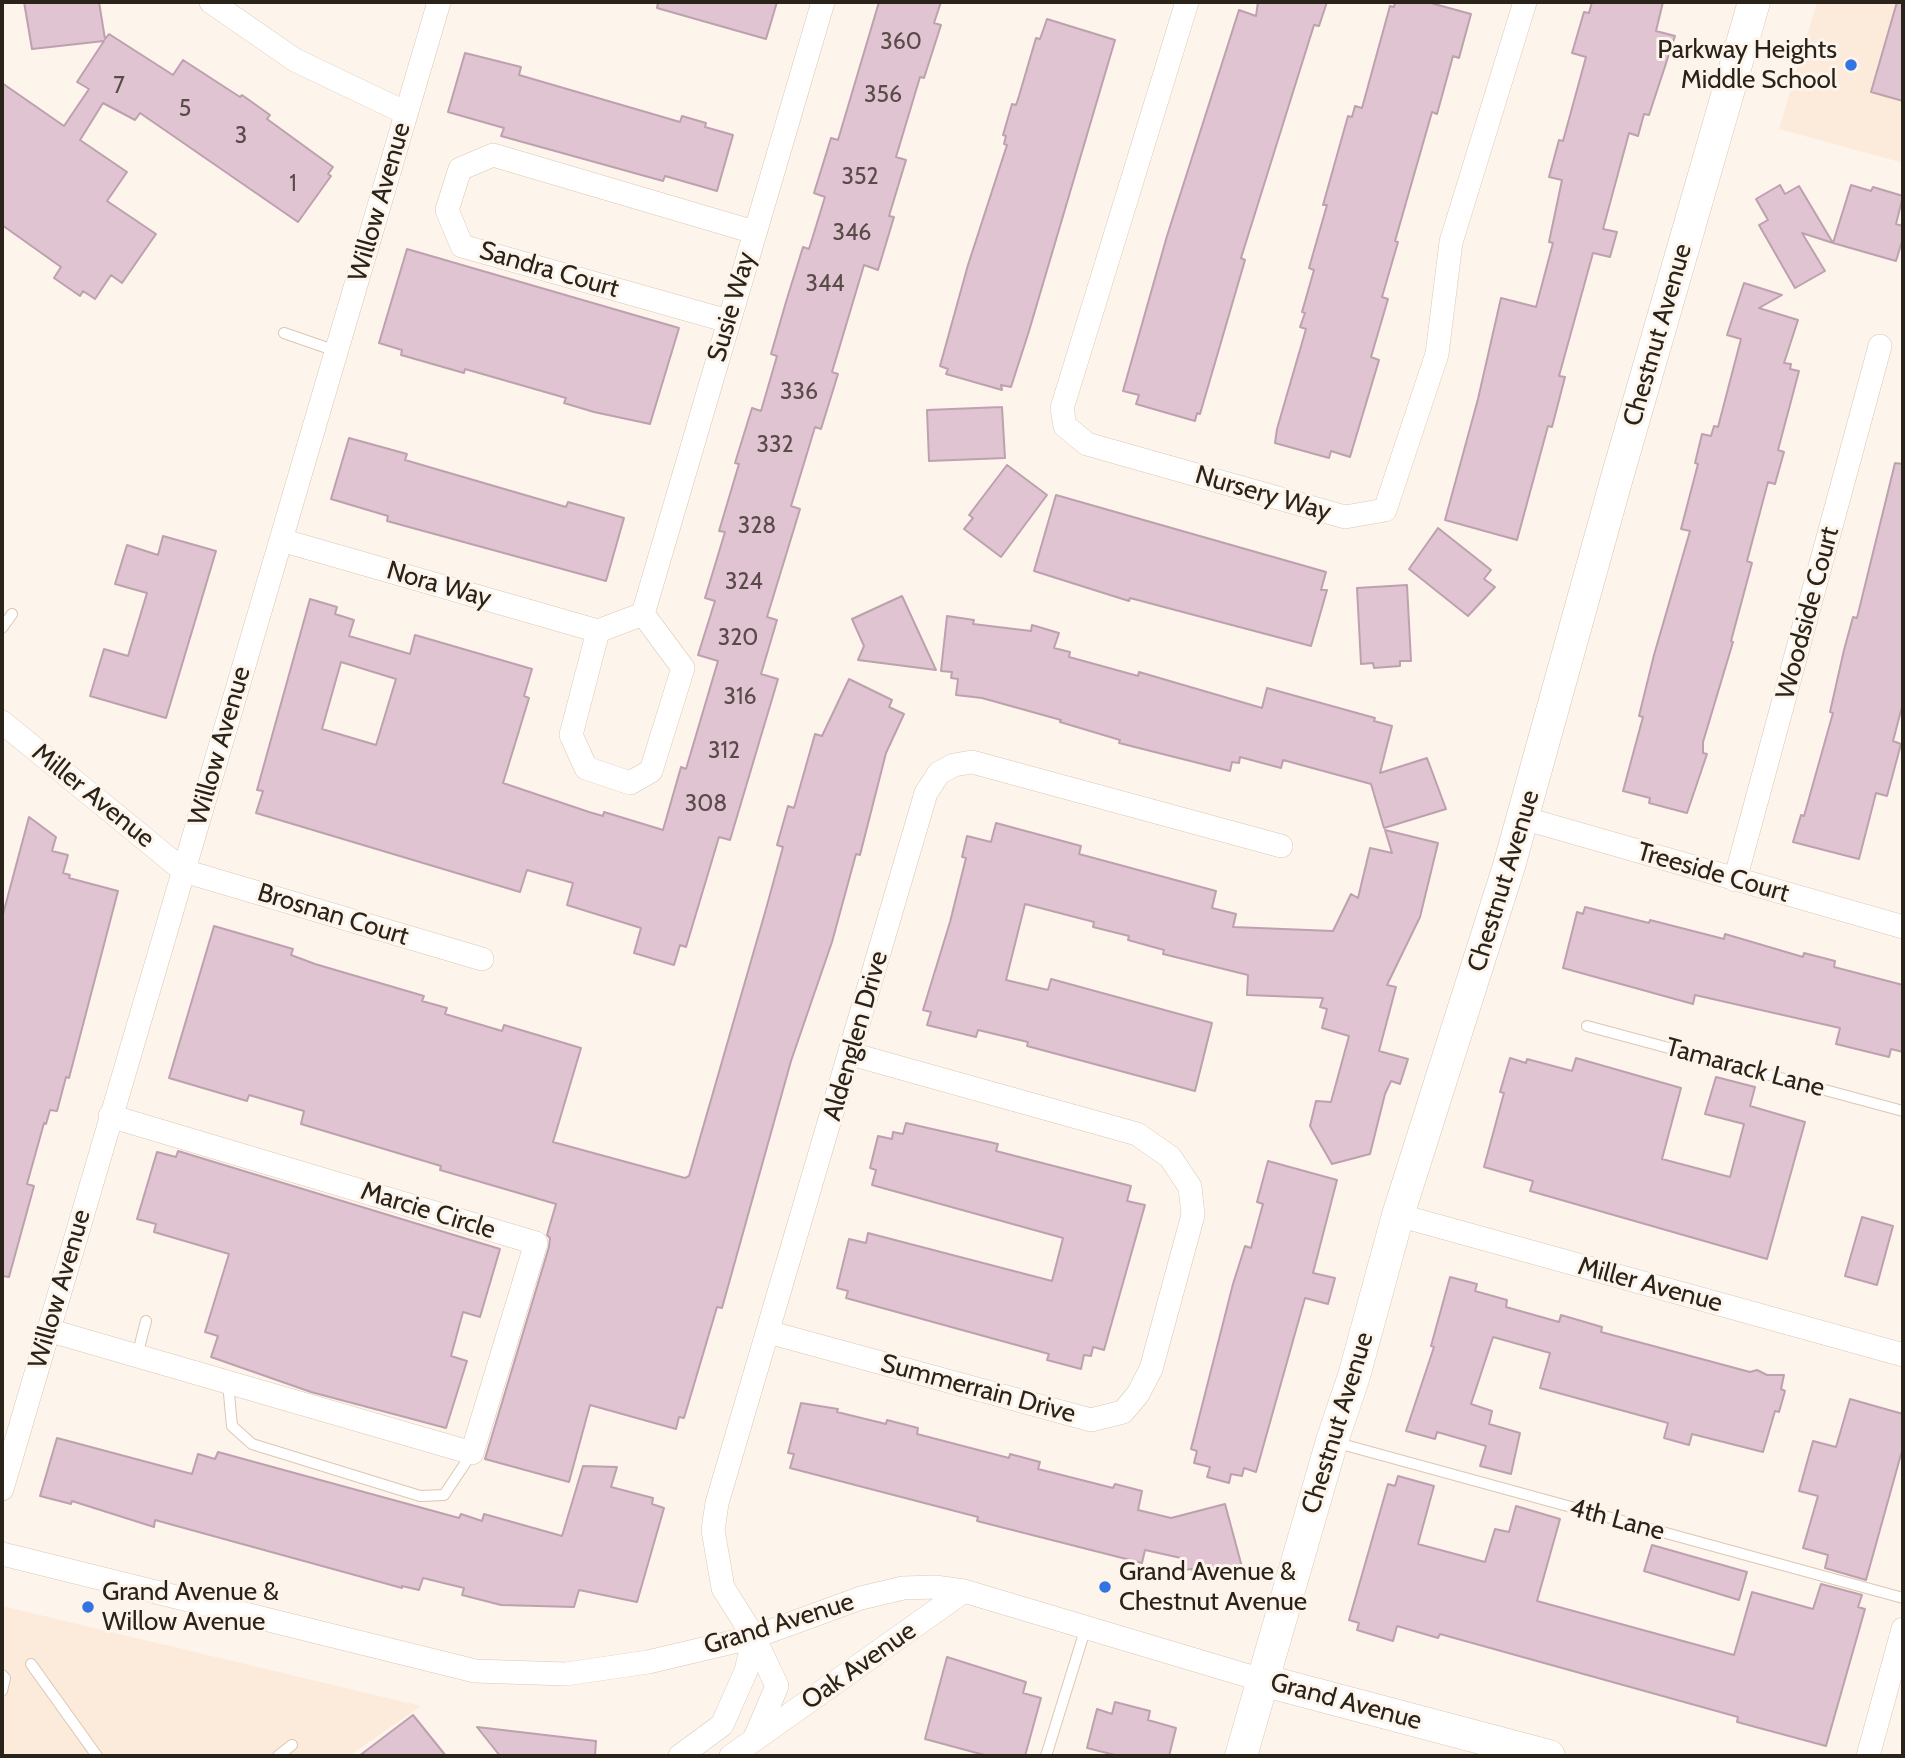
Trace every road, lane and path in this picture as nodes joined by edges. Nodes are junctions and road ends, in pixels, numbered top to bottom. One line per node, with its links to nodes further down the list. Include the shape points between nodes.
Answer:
1 (211, 2): 7 (street, via 295,60)
2 (439, 2): 7 (street, Willow Avenue)
3 (823, 2): 8 (street, Susie Way)
4 (1187, 2): 5 (street, Nursery Way, via 1062,408 1065,426 1087,444 1345,517 1385,510 1437,354 1451,242)
5 (1525, 2)
6 (1754, 2): 19 (main road, Chestnut Avenue)
7 (406, 113): 12 (street, Willow Avenue)
8 (754, 232): 9 (street, Susie Way); 9 (street, Sandra Court, via 493,155 460,169 447,210 462,246)
9 (727, 321): 15 (street, Susie Way)
10 (284, 333): 12 (lane)
11 (1881, 346): 22 (street, Woodside Court)
12 (336, 351): 13 (street, Willow Avenue)
13 (281, 540): 17 (street, Nora Way); 21 (street, Willow Avenue)
14 (12, 614): 16 (lane)
15 (643, 614): 17 (street); 17 (street, via 683,668 651,771 630,783 586,768 571,734)
16 (2, 628)
17 (598, 631)
18 (2, 722): 21 (street, Miller Avenue)
19 (1523, 818): 22 (street, Treeside Court); 29 (main road, Chestnut Avenue)
20 (1281, 846): 26 (street, Aldenglen Drive, via 992,765 954,765 940,774 926,793)
21 (184, 871): 24 (street, Brosnan Court); 28 (street, Willow Avenue)
22 (1735, 880): 23 (street, Treeside Court)
23 (1903, 927)
24 (482, 959)
25 (1587, 1026): 27 (lane, Tamarack Lane)
26 (851, 1054): 32 (street, Aldenglen Drive); 32 (street, Summerrain Drive, via 1137,1133 1170,1157 1190,1187 1193,1215 1151,1369 1123,1412 1091,1420)
27 (1903, 1111)
28 (110, 1116): 31 (street, Willow Avenue); 37 (street, Marcie Circle, via 536,1243)
29 (1398, 1215): 33 (street, Miller Avenue); 36 (main road, Chestnut Avenue)
30 (146, 1321): 34 (lane)
31 (48, 1330): 34 (street); 38 (street, Willow Avenue)
32 (768, 1332): 44 (street, Aldenglen Drive, via 713,1530 723,1588)
33 (1903, 1355)
34 (137, 1356): 35 (street)
35 (228, 1382): 37 (street); 37 (lane, Marcie Circle, via 232,1426 252,1444 420,1496 444,1496)
36 (1332, 1441): 41 (lane, 4th Lane); 47 (main road, Chestnut Avenue)
37 (472, 1453)
38 (2, 1489)
39 (2, 1553): 44 (street, Grand Avenue, via 475,1671 566,1674 648,1662)
40 (964, 1591): 42 (street, Grand Avenue); 44 (street, Grand Avenue, via 902,1588); 49 (street, Oak Avenue)
41 (1903, 1598)
42 (1086, 1627): 47 (street, Grand Avenue); 55 (lane)
43 (1903, 1629): 58 (street)
44 (754, 1637): 49 (street, Oak Avenue, via 777,1686); 53 (street, via 746,1671 722,1725)
45 (31, 1664): 51 (lane)
46 (2, 1675): 48 (lane)
47 (1262, 1680): 56 (main road, Chestnut Avenue); 57 (main road, Grand Avenue)
48 (2, 1691)
49 (754, 1740): 54 (street, Oak Avenue)
50 (292, 1745): 52 (lane)
51 (97, 1756)
52 (278, 1756)
53 (680, 1756)
54 (731, 1756)
55 (1046, 1756)
56 (1241, 1756)
57 (1549, 1756)
58 (1868, 1756)

